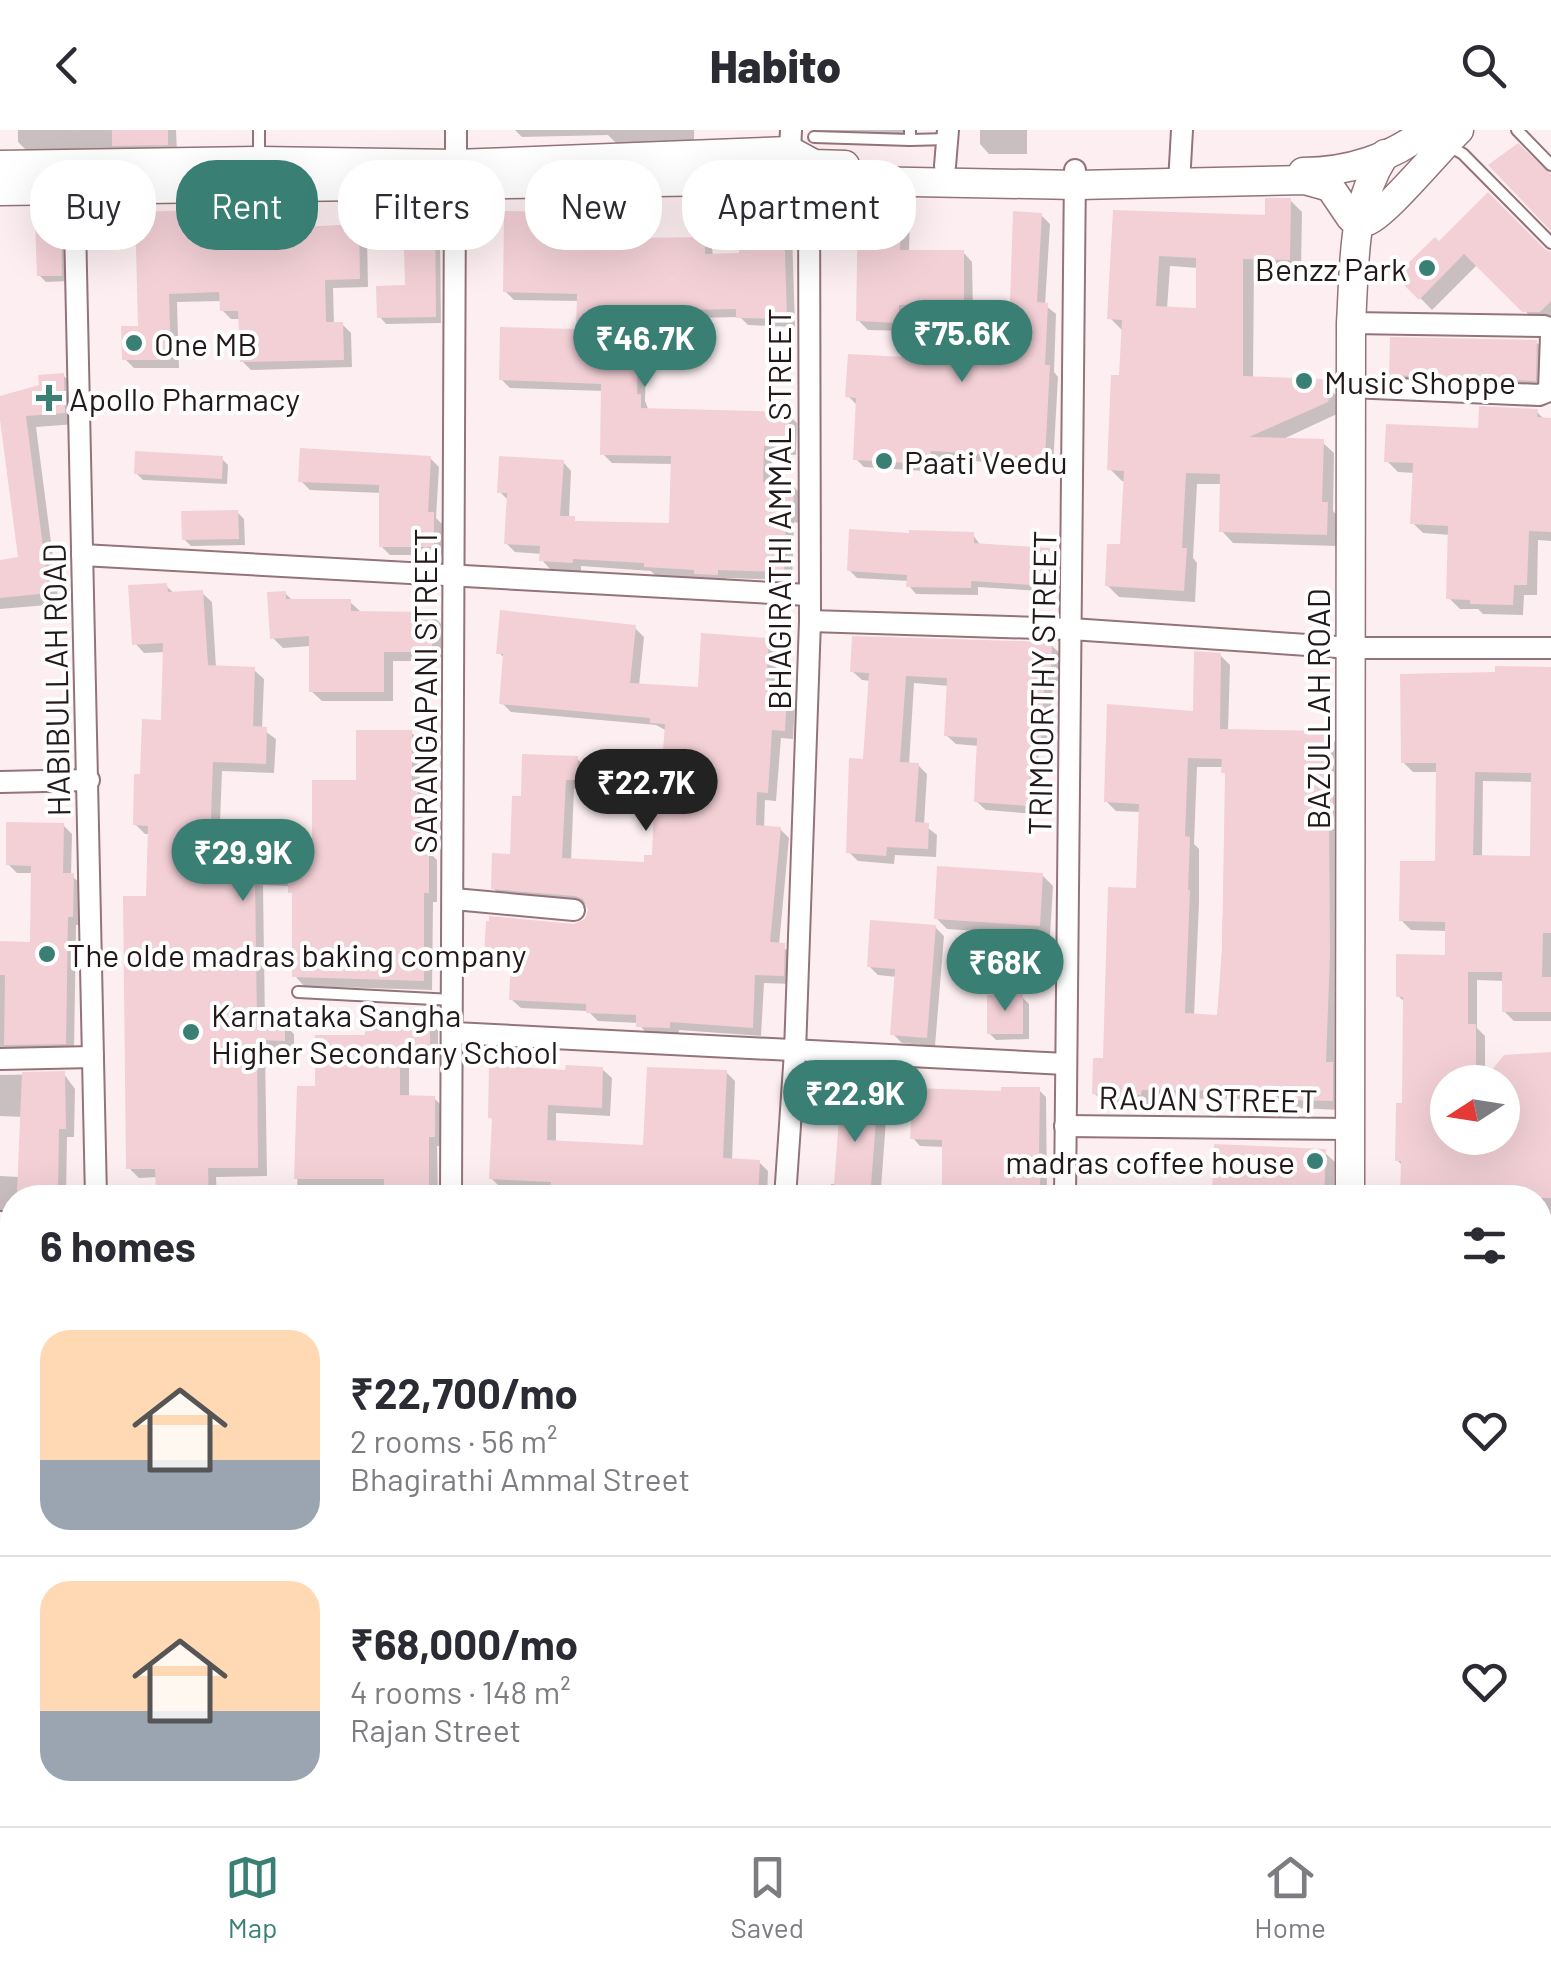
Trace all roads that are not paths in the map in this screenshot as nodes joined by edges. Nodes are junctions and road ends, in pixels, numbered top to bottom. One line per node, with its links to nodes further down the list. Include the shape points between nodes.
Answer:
1 (259, 130): 10 (lane)
2 (456, 130): 11 (street, SARANGAPANI STREET)
3 (1182, 130): 17 (street)
4 (1517, 130): 13 (lane)
5 (1443, 134): 9 (main road); 21 (main road, via 1384,212); 22 (lane)
6 (910, 135): 7 (lane); 8 (lane)
7 (947, 145): 8 (main road); 18 (main road)
8 (805, 149): 15 (main road); 18 (main road); 30 (street, BHAGIRATHI AMMAL STREET)
9 (1386, 154): 16 (main road); 21 (main road, via 1366,187)
10 (260, 160)
11 (456, 160)
12 (0, 165): 14 (main road)
13 (1551, 165)
14 (30, 169)
15 (505, 170)
16 (1324, 172): 17 (main road); 21 (main road, via 1344,179)
17 (1180, 176): 18 (main road); 21 (main road, via 1305,180 1330,187)
18 (1076, 178): 32 (street, TRIMOORTHY STREET)
19 (30, 185): 20 (main road)
20 (0, 191)
21 (1357, 220): 25 (main road, BAZULLAH ROAD)
22 (1551, 243)
23 (76, 250): 28 (street, HABIBULLAH ROAD)
24 (456, 250): 29 (street, SARANGAPANI STREET)
25 (1351, 323): 26 (street, via 1544,326); 27 (main road, BAZULLAH ROAD)
26 (1551, 332): 27 (street, via 1548,391 1539,395)
27 (1350, 388): 33 (main road, BAZULLAH ROAD)
28 (82, 556): 29 (street); 35 (street, HABIBULLAH ROAD)
29 (455, 575): 30 (street); 37 (street, SARANGAPANI STREET)
30 (808, 595): 31 (street, BHAGIRATHI AMMAL STREET)
31 (810, 621): 32 (street); 42 (street, BHAGIRATHI AMMAL STREET)
32 (1071, 629): 33 (street); 45 (street, TRIMOORTHY STREET)
33 (1352, 648): 34 (street); 47 (main road, BAZULLAH ROAD)
34 (1551, 648)
35 (89, 780): 36 (street); 44 (street, HABIBULLAH ROAD)
36 (0, 782)
37 (454, 899): 38 (street); 40 (street, SARANGAPANI STREET)
38 (574, 910)
39 (298, 992): 40 (lane)
40 (454, 1000): 41 (street, SARANGAPANI STREET)
41 (454, 1034): 42 (street, RAJAN STREET); 49 (street, SARANGAPANI STREET)
42 (796, 1052): 45 (street, RAJAN STREET); 50 (street, BHAGIRATHI AMMAL STREET)
43 (0, 1058): 44 (street)
44 (93, 1058): 48 (street, HABIBULLAH ROAD)
45 (1066, 1064): 46 (street, TRIMOORTHY STREET)
46 (1066, 1126): 47 (street, RAJAN STREET); 51 (street, TRIMOORTHY STREET)
47 (1350, 1129): 52 (main road, BAZULLAH ROAD)
48 (96, 1185)
49 (451, 1185)
50 (786, 1185)
51 (1064, 1185)
52 (1350, 1185)

